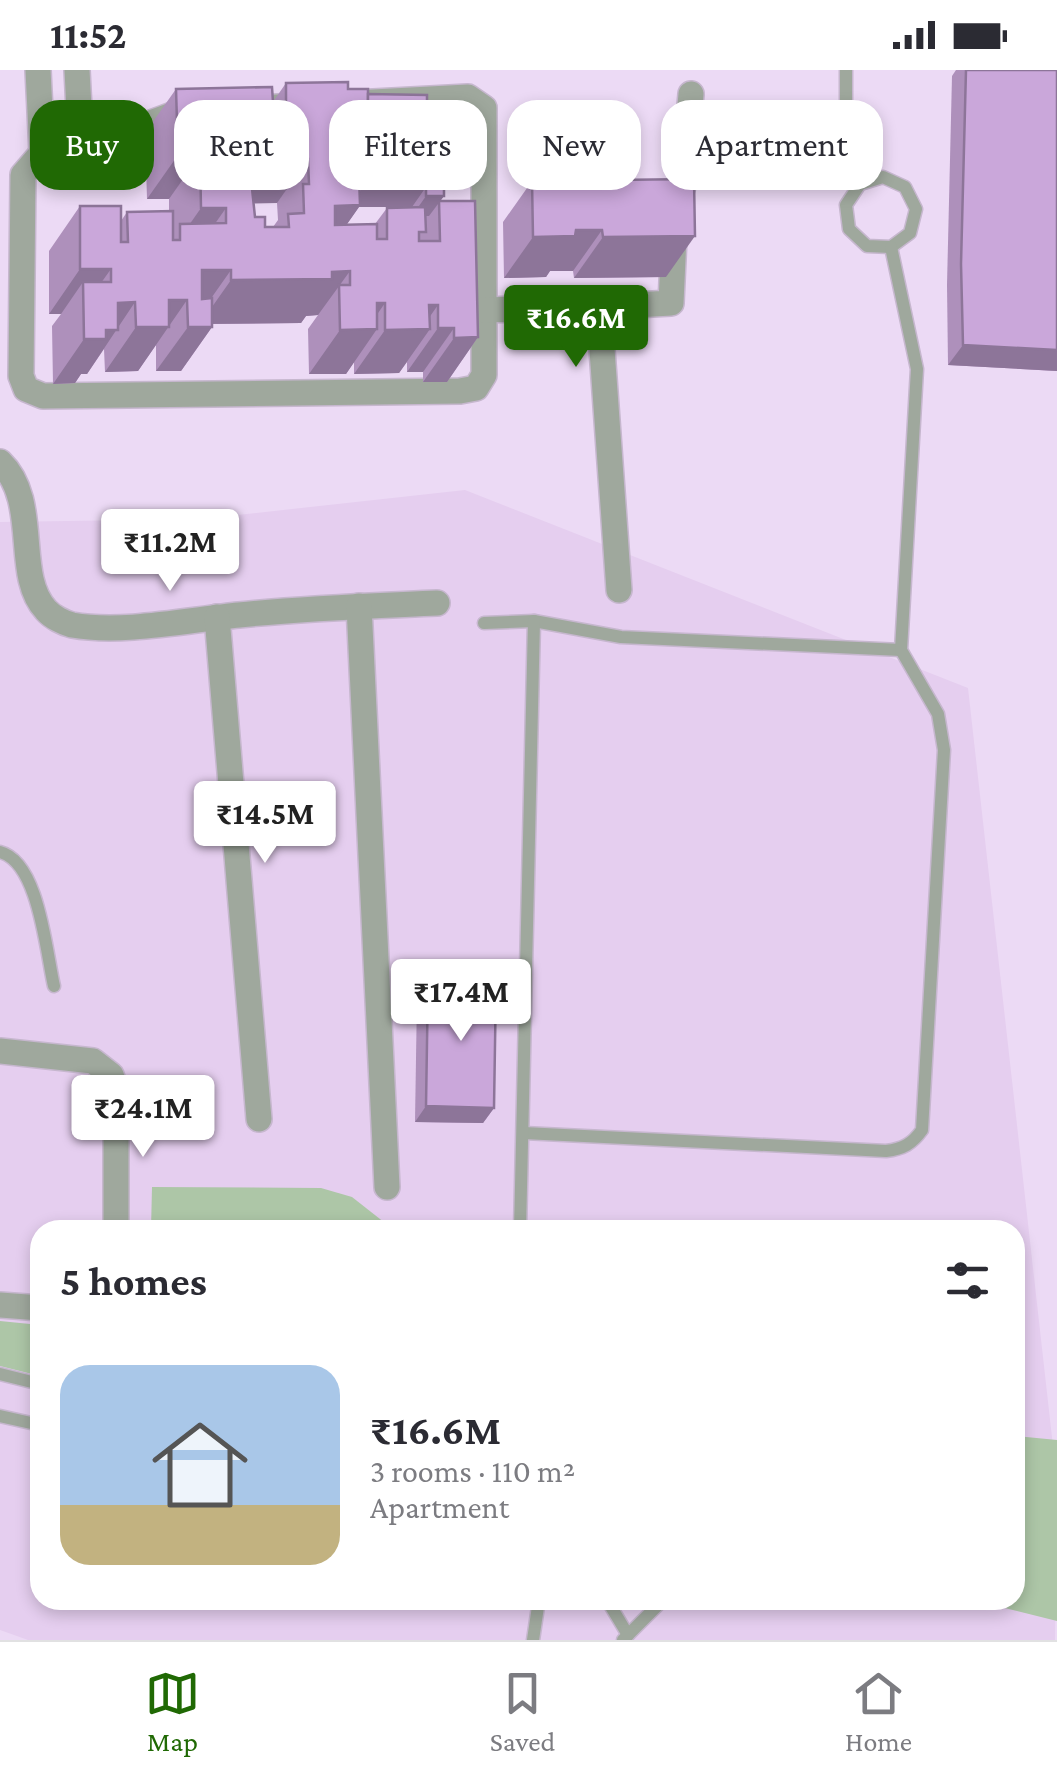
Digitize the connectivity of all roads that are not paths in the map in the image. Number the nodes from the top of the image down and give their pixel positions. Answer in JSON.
{"nodes":[{"id":1,"x":38,"y":70,"type":"edge"},
{"id":2,"x":77,"y":70,"type":"edge"},
{"id":3,"x":846,"y":70,"type":"edge"},
{"id":4,"x":691,"y":94,"type":"dead end"},
{"id":5,"x":39,"y":100,"type":"edge"},
{"id":6,"x":79,"y":100,"type":"edge"},
{"id":7,"x":846,"y":100,"type":"edge"},
{"id":8,"x":154,"y":122,"type":"edge"},
{"id":9,"x":30,"y":167,"type":"edge"},
{"id":10,"x":883,"y":177,"type":"edge"},
{"id":11,"x":856,"y":190,"type":"edge"},
{"id":12,"x":674,"y":207,"type":"junction"},
{"id":13,"x":642,"y":209,"type":"edge"},
{"id":14,"x":891,"y":247,"type":"junction"},
{"id":15,"x":599,"y":307,"type":"junction"},
{"id":16,"x":484,"y":310,"type":"junction"},
{"id":17,"x":0,"y":462,"type":"edge"},
{"id":18,"x":618,"y":590,"type":"dead end"},
{"id":19,"x":437,"y":603,"type":"dead end"},
{"id":20,"x":359,"y":606,"type":"junction"},
{"id":21,"x":216,"y":617,"type":"junction"},
{"id":22,"x":534,"y":621,"type":"junction"},
{"id":23,"x":484,"y":623,"type":"dead end"},
{"id":24,"x":901,"y":650,"type":"junction"},
{"id":25,"x":0,"y":852,"type":"edge"},
{"id":26,"x":54,"y":986,"type":"dead end"},
{"id":27,"x":0,"y":1051,"type":"edge"},
{"id":28,"x":259,"y":1119,"type":"dead end"},
{"id":29,"x":524,"y":1133,"type":"junction"},
{"id":30,"x":387,"y":1188,"type":"dead end"},
{"id":31,"x":116,"y":1220,"type":"edge"},
{"id":32,"x":520,"y":1220,"type":"edge"},
{"id":33,"x":0,"y":1305,"type":"edge"},
{"id":34,"x":30,"y":1307,"type":"edge"},
{"id":35,"x":0,"y":1374,"type":"edge"},
{"id":36,"x":30,"y":1382,"type":"edge"},
{"id":37,"x":0,"y":1416,"type":"edge"},
{"id":38,"x":30,"y":1424,"type":"edge"},
{"id":39,"x":538,"y":1610,"type":"edge"},
{"id":40,"x":612,"y":1610,"type":"edge"},
{"id":41,"x":653,"y":1610,"type":"edge"},
{"id":42,"x":625,"y":1638,"type":"edge"},
{"id":43,"x":533,"y":1640,"type":"edge"}],
"edges":[{"from":1,"to":5,"type":"street"},
{"from":2,"to":6,"type":"street"},
{"from":3,"to":7,"type":"lane"},
{"from":4,"to":12,"type":"street"},
{"from":8,"to":16,"type":"street"},
{"from":9,"to":16,"type":"street"},
{"from":10,"to":14,"type":"lane"},
{"from":11,"to":14,"type":"lane"},
{"from":12,"to":13,"type":"street"},
{"from":12,"to":15,"type":"street"},
{"from":14,"to":24,"type":"lane"},
{"from":15,"to":16,"type":"street"},
{"from":15,"to":18,"type":"street"},
{"from":17,"to":21,"type":"street"},
{"from":19,"to":20,"type":"street"},
{"from":20,"to":21,"type":"street"},
{"from":20,"to":30,"type":"street"},
{"from":21,"to":28,"type":"street"},
{"from":22,"to":23,"type":"lane"},
{"from":22,"to":24,"type":"lane"},
{"from":22,"to":29,"type":"lane"},
{"from":24,"to":29,"type":"lane"},
{"from":25,"to":26,"type":"lane"},
{"from":27,"to":31,"type":"street"},
{"from":29,"to":32,"type":"lane"},
{"from":33,"to":34,"type":"street"},
{"from":35,"to":36,"type":"lane"},
{"from":37,"to":38,"type":"lane"},
{"from":39,"to":43,"type":"lane"},
{"from":40,"to":42,"type":"lane"},
{"from":41,"to":42,"type":"lane"}]}
